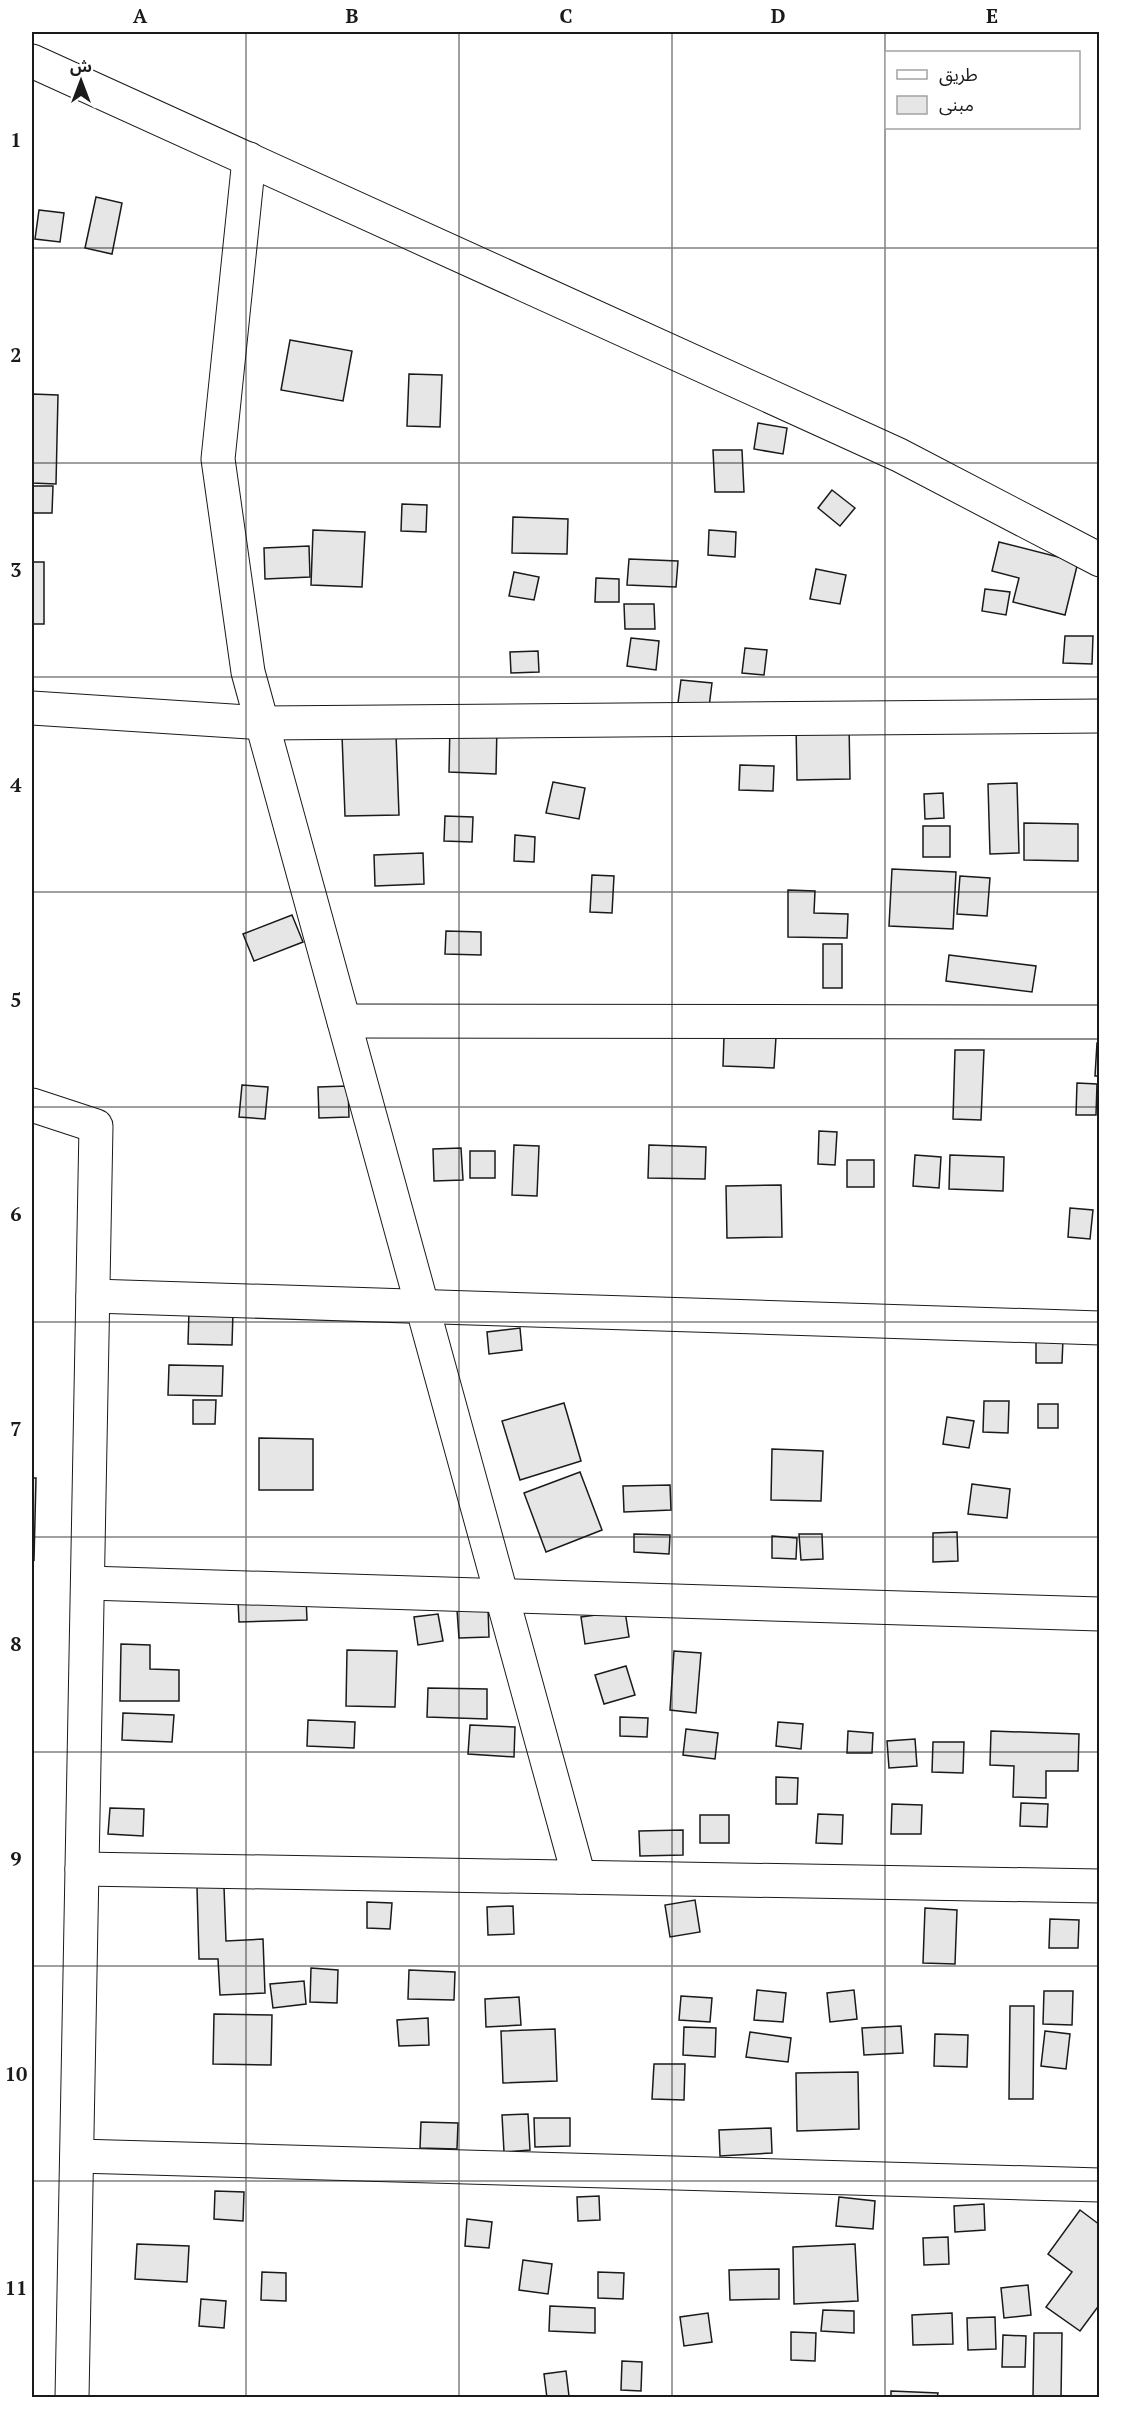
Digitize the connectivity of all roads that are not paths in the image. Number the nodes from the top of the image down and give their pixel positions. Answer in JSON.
{"nodes":[{"id":1,"x":32,"y":61,"type":"edge"},
{"id":2,"x":249,"y":159,"type":"junction"},
{"id":3,"x":1100,"y":560,"type":"edge"},
{"id":4,"x":32,"y":708,"type":"edge"},
{"id":5,"x":1100,"y":716,"type":"edge"},
{"id":6,"x":263,"y":723,"type":"junction"},
{"id":7,"x":344,"y":1021,"type":"junction"},
{"id":8,"x":1100,"y":1022,"type":"edge"},
{"id":9,"x":32,"y":1105,"type":"edge"},
{"id":10,"x":93,"y":1296,"type":"junction"},
{"id":11,"x":423,"y":1306,"type":"junction"},
{"id":12,"x":1100,"y":1328,"type":"edge"},
{"id":13,"x":88,"y":1583,"type":"junction"},
{"id":14,"x":502,"y":1596,"type":"junction"},
{"id":15,"x":1100,"y":1614,"type":"edge"},
{"id":16,"x":82,"y":1869,"type":"junction"},
{"id":17,"x":579,"y":1877,"type":"junction"},
{"id":18,"x":1100,"y":1886,"type":"edge"},
{"id":19,"x":77,"y":2156,"type":"junction"},
{"id":20,"x":1100,"y":2185,"type":"edge"},
{"id":21,"x":72,"y":2397,"type":"edge"}],
"edges":[{"from":1,"to":2,"type":"street"},
{"from":2,"to":3,"type":"street"},
{"from":2,"to":6,"type":"street"},
{"from":4,"to":6,"type":"street"},
{"from":5,"to":6,"type":"street"},
{"from":6,"to":7,"type":"street"},
{"from":7,"to":8,"type":"street"},
{"from":7,"to":11,"type":"street"},
{"from":9,"to":10,"type":"street"},
{"from":10,"to":11,"type":"street"},
{"from":10,"to":13,"type":"street"},
{"from":11,"to":12,"type":"street"},
{"from":11,"to":14,"type":"street"},
{"from":13,"to":14,"type":"street"},
{"from":13,"to":16,"type":"street"},
{"from":14,"to":15,"type":"street"},
{"from":14,"to":17,"type":"street"},
{"from":16,"to":17,"type":"street"},
{"from":16,"to":19,"type":"street"},
{"from":17,"to":18,"type":"street"},
{"from":19,"to":20,"type":"street"},
{"from":19,"to":21,"type":"street"}]}
